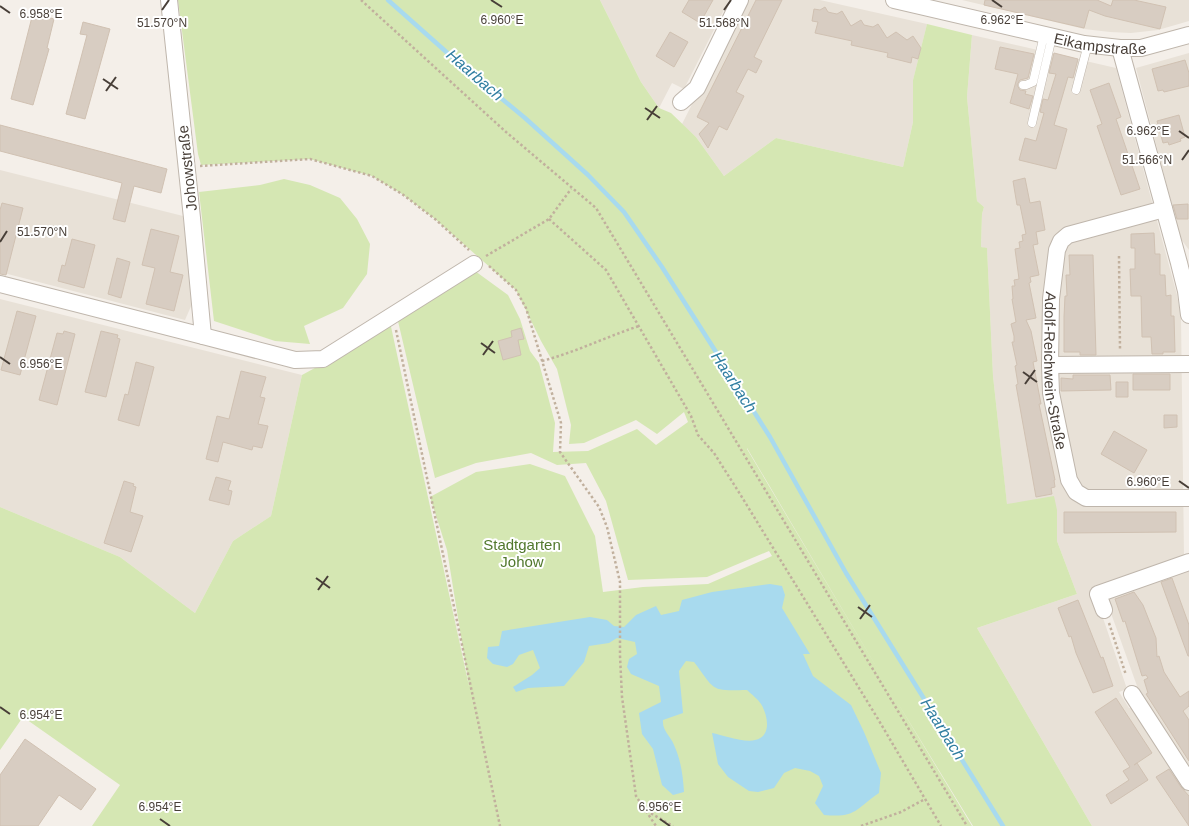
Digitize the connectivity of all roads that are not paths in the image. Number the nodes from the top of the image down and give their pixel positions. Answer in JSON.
{"nodes":[{"id":1,"x":169,"y":0,"type":"edge"},
{"id":2,"x":740,"y":0,"type":"edge"},
{"id":3,"x":894,"y":0,"type":"edge"},
{"id":4,"x":1189,"y":35,"type":"edge"},
{"id":5,"x":1048,"y":36,"type":"junction"},
{"id":6,"x":1088,"y":44,"type":"junction"},
{"id":7,"x":1120,"y":48,"type":"junction"},
{"id":8,"x":1022,"y":84,"type":"dead end"},
{"id":9,"x":1076,"y":90,"type":"dead end"},
{"id":10,"x":681,"y":102,"type":"dead end"},
{"id":11,"x":1032,"y":123,"type":"dead end"},
{"id":12,"x":1164,"y":208,"type":"junction"},
{"id":13,"x":477,"y":261,"type":"road end"},
{"id":14,"x":1184,"y":264,"type":"edge"},
{"id":15,"x":0,"y":284,"type":"edge"},
{"id":16,"x":1189,"y":315,"type":"edge"},
{"id":17,"x":202,"y":336,"type":"junction"},
{"id":18,"x":1189,"y":364,"type":"edge"},
{"id":19,"x":1050,"y":365,"type":"junction"},
{"id":20,"x":1189,"y":498,"type":"edge"},
{"id":21,"x":1189,"y":562,"type":"edge"},
{"id":22,"x":1104,"y":610,"type":"road end"},
{"id":23,"x":1132,"y":694,"type":"dead end"},
{"id":24,"x":1189,"y":782,"type":"edge"}],
"edges":[{"from":1,"to":17,"type":"street","name":"Johowstraße"},
{"from":2,"to":10,"type":"street"},
{"from":3,"to":5,"type":"street","name":"Eikampstraße"},
{"from":4,"to":7,"type":"street","name":"Eikampstraße"},
{"from":5,"to":6,"type":"street","name":"Eikampstraße"},
{"from":5,"to":8,"type":"lane"},
{"from":5,"to":11,"type":"lane"},
{"from":6,"to":7,"type":"street","name":"Eikampstraße"},
{"from":6,"to":9,"type":"lane"},
{"from":7,"to":12,"type":"street"},
{"from":12,"to":14,"type":"street"},
{"from":12,"to":19,"type":"street","name":"Adolf-Reichwein-Straße"},
{"from":13,"to":17,"type":"street"},
{"from":14,"to":16,"type":"street"},
{"from":15,"to":17,"type":"street"},
{"from":18,"to":19,"type":"street"},
{"from":19,"to":20,"type":"street","name":"Adolf-Reichwein-Straße"},
{"from":21,"to":22,"type":"street"},
{"from":23,"to":24,"type":"street"}]}
